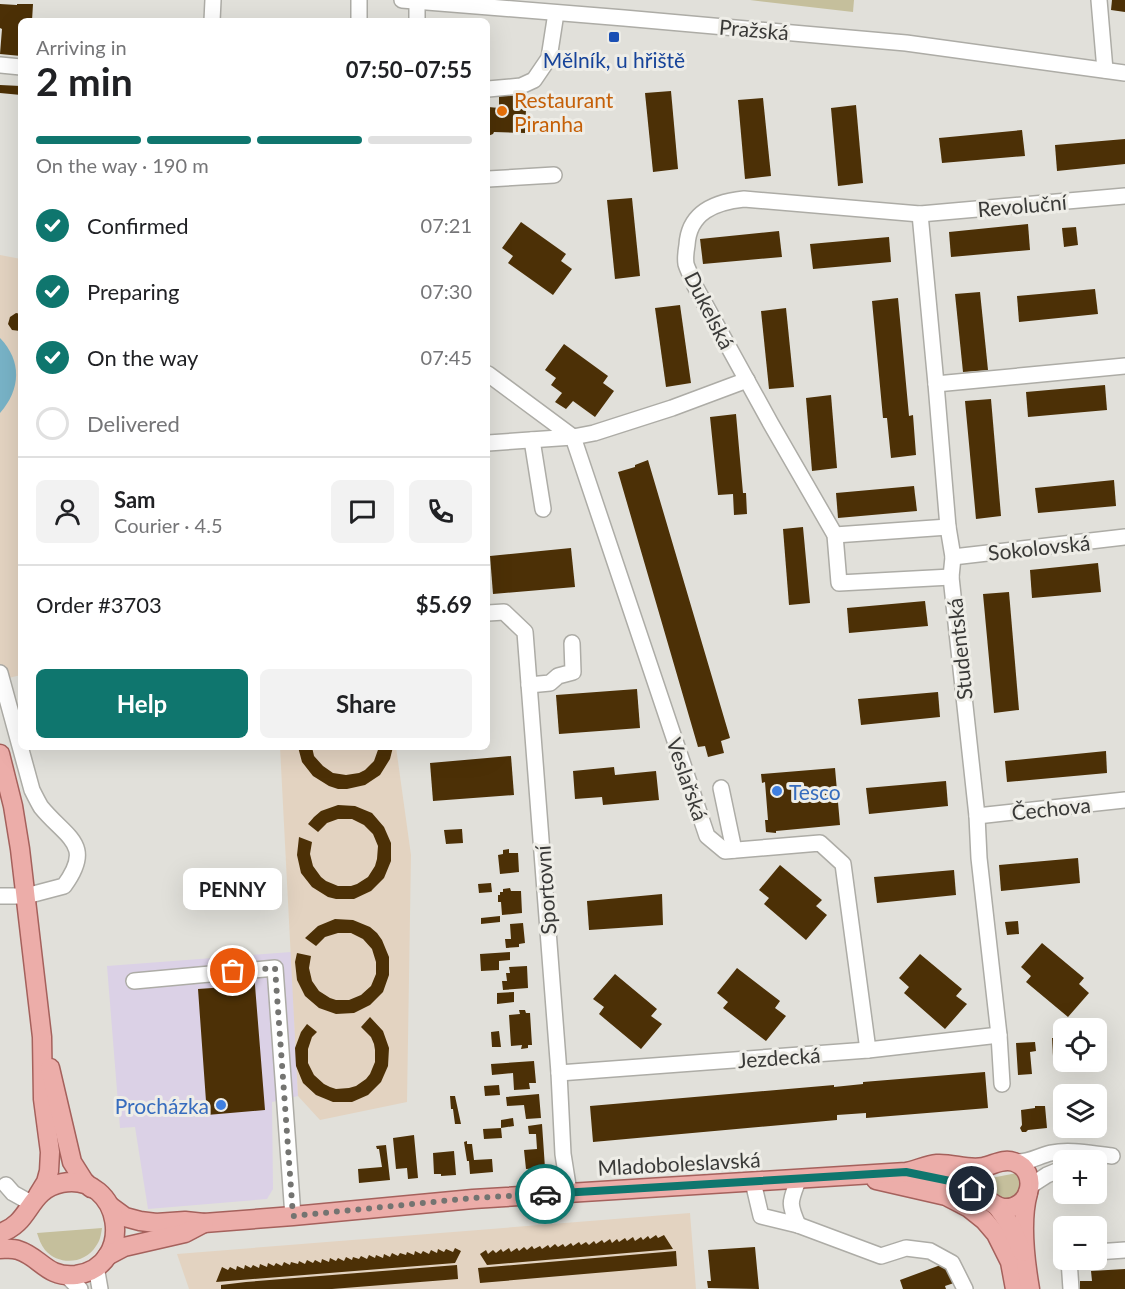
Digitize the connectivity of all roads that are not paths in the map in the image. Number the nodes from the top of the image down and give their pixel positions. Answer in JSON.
{"nodes":[{"id":1,"x":213,"y":0,"type":"edge"},
{"id":2,"x":360,"y":0,"type":"edge"},
{"id":3,"x":1099,"y":0,"type":"edge"},
{"id":4,"x":410,"y":1,"type":"edge"},
{"id":5,"x":556,"y":13,"type":"junction"},
{"id":6,"x":212,"y":18,"type":"edge"},
{"id":7,"x":359,"y":18,"type":"edge"},
{"id":8,"x":416,"y":18,"type":"edge"},
{"id":9,"x":0,"y":64,"type":"edge"},
{"id":10,"x":18,"y":67,"type":"edge"},
{"id":11,"x":1105,"y":70,"type":"junction"},
{"id":12,"x":1125,"y":73,"type":"edge"},
{"id":13,"x":490,"y":88,"type":"edge"},
{"id":14,"x":554,"y":175,"type":"dead end"},
{"id":15,"x":490,"y":179,"type":"edge"},
{"id":16,"x":1125,"y":196,"type":"edge"},
{"id":17,"x":920,"y":214,"type":"junction"},
{"id":18,"x":1125,"y":366,"type":"edge"},
{"id":19,"x":490,"y":375,"type":"edge"},
{"id":20,"x":747,"y":380,"type":"junction"},
{"id":21,"x":936,"y":384,"type":"junction"},
{"id":22,"x":573,"y":437,"type":"junction"},
{"id":23,"x":532,"y":440,"type":"junction"},
{"id":24,"x":490,"y":443,"type":"edge"},
{"id":25,"x":543,"y":509,"type":"dead end"},
{"id":26,"x":948,"y":527,"type":"junction"},
{"id":27,"x":835,"y":535,"type":"junction"},
{"id":28,"x":1125,"y":537,"type":"edge"},
{"id":29,"x":953,"y":557,"type":"junction"},
{"id":30,"x":951,"y":577,"type":"junction"},
{"id":31,"x":490,"y":614,"type":"edge"},
{"id":32,"x":572,"y":643,"type":"dead end"},
{"id":33,"x":0,"y":673,"type":"edge"},
{"id":34,"x":529,"y":685,"type":"junction"},
{"id":35,"x":18,"y":739,"type":"edge"},
{"id":36,"x":21,"y":750,"type":"edge"},
{"id":37,"x":0,"y":754,"type":"edge"},
{"id":38,"x":721,"y":788,"type":"dead end"},
{"id":39,"x":1125,"y":800,"type":"edge"},
{"id":40,"x":977,"y":816,"type":"junction"},
{"id":41,"x":734,"y":850,"type":"junction"},
{"id":42,"x":0,"y":896,"type":"edge"},
{"id":43,"x":26,"y":896,"type":"junction"},
{"id":44,"x":134,"y":981,"type":"dead end"},
{"id":45,"x":999,"y":1035,"type":"junction"},
{"id":46,"x":42,"y":1037,"type":"junction"},
{"id":47,"x":868,"y":1050,"type":"junction"},
{"id":48,"x":559,"y":1073,"type":"junction"},
{"id":49,"x":1002,"y":1084,"type":"dead end"},
{"id":50,"x":1119,"y":1155,"type":"edge"},
{"id":51,"x":1015,"y":1162,"type":"junction"},
{"id":52,"x":993,"y":1164,"type":"junction"},
{"id":53,"x":1053,"y":1171,"type":"edge"},
{"id":54,"x":906,"y":1172,"type":"junction"},
{"id":55,"x":857,"y":1175,"type":"junction"},
{"id":56,"x":799,"y":1178,"type":"junction"},
{"id":57,"x":753,"y":1182,"type":"junction"},
{"id":58,"x":6,"y":1185,"type":"dead end"},
{"id":59,"x":91,"y":1188,"type":"junction"},
{"id":60,"x":1029,"y":1190,"type":"junction"},
{"id":61,"x":569,"y":1192,"type":"junction"},
{"id":62,"x":991,"y":1202,"type":"junction"},
{"id":63,"x":33,"y":1203,"type":"junction"},
{"id":64,"x":110,"y":1206,"type":"junction"},
{"id":65,"x":293,"y":1216,"type":"junction"},
{"id":66,"x":204,"y":1223,"type":"junction"},
{"id":67,"x":798,"y":1225,"type":"junction"},
{"id":68,"x":0,"y":1233,"type":"edge"},
{"id":69,"x":0,"y":1249,"type":"edge"},
{"id":70,"x":1125,"y":1250,"type":"edge"},
{"id":71,"x":1107,"y":1251,"type":"edge"},
{"id":72,"x":35,"y":1260,"type":"junction"},
{"id":73,"x":103,"y":1261,"type":"junction"},
{"id":74,"x":1025,"y":1262,"type":"junction"},
{"id":75,"x":1070,"y":1270,"type":"edge"},
{"id":76,"x":66,"y":1275,"type":"junction"},
{"id":77,"x":80,"y":1289,"type":"edge"},
{"id":78,"x":100,"y":1289,"type":"edge"},
{"id":79,"x":965,"y":1289,"type":"edge"},
{"id":80,"x":1015,"y":1289,"type":"edge"},
{"id":81,"x":1030,"y":1289,"type":"edge"},
{"id":82,"x":1071,"y":1289,"type":"edge"}],
"edges":[{"from":1,"to":6,"type":"street"},
{"from":2,"to":7,"type":"street"},
{"from":3,"to":11,"type":"street"},
{"from":4,"to":5,"type":"street","name":"Pražská"},
{"from":4,"to":8,"type":"street"},
{"from":5,"to":11,"type":"street","name":"Pražská"},
{"from":5,"to":13,"type":"street"},
{"from":9,"to":10,"type":"street"},
{"from":11,"to":12,"type":"street","name":"Pražská"},
{"from":14,"to":15,"type":"street"},
{"from":16,"to":17,"type":"street","name":"Revoluční"},
{"from":17,"to":20,"type":"street","name":"Dukelská"},
{"from":17,"to":21,"type":"street","name":"Studentská"},
{"from":18,"to":21,"type":"street"},
{"from":19,"to":22,"type":"street"},
{"from":20,"to":22,"type":"street"},
{"from":20,"to":27,"type":"street","name":"Dukelská"},
{"from":21,"to":26,"type":"street","name":"Studentská"},
{"from":22,"to":23,"type":"street"},
{"from":22,"to":41,"type":"street","name":"Veslařská"},
{"from":23,"to":24,"type":"street"},
{"from":23,"to":25,"type":"street"},
{"from":26,"to":27,"type":"street"},
{"from":26,"to":29,"type":"street","name":"Studentská"},
{"from":27,"to":30,"type":"street"},
{"from":28,"to":29,"type":"street","name":"Sokolovská"},
{"from":29,"to":30,"type":"street","name":"Studentská"},
{"from":30,"to":40,"type":"street","name":"Studentská"},
{"from":31,"to":34,"type":"street","name":"Sportovní"},
{"from":32,"to":34,"type":"street"},
{"from":33,"to":35,"type":"street"},
{"from":34,"to":48,"type":"street","name":"Sportovní"},
{"from":36,"to":43,"type":"street"},
{"from":37,"to":43,"type":"main road"},
{"from":38,"to":41,"type":"street"},
{"from":39,"to":40,"type":"street","name":"Čechova"},
{"from":40,"to":45,"type":"street","name":"Studentská"},
{"from":41,"to":47,"type":"street"},
{"from":42,"to":43,"type":"street"},
{"from":43,"to":46,"type":"main road"},
{"from":44,"to":65,"type":"street"},
{"from":45,"to":47,"type":"street","name":"Jezdecká"},
{"from":45,"to":49,"type":"street","name":"Studentská"},
{"from":46,"to":59,"type":"main road","name":"Mladoboleslavská"},
{"from":46,"to":63,"type":"main road"},
{"from":47,"to":48,"type":"street","name":"Jezdecká"},
{"from":48,"to":61,"type":"street","name":"Sportovní"},
{"from":50,"to":51,"type":"street","name":"Mladoboleslavská"},
{"from":51,"to":52,"type":"main road","name":"Mladoboleslavská"},
{"from":51,"to":60,"type":"main road"},
{"from":52,"to":54,"type":"main road","name":"Mladoboleslavská"},
{"from":52,"to":62,"type":"main road"},
{"from":53,"to":60,"type":"street"},
{"from":54,"to":55,"type":"main road","name":"Mladoboleslavská"},
{"from":54,"to":62,"type":"main road","name":"Mladoboleslavská"},
{"from":55,"to":56,"type":"main road","name":"Mladoboleslavská"},
{"from":55,"to":80,"type":"main road"},
{"from":56,"to":57,"type":"main road","name":"Mladoboleslavská"},
{"from":56,"to":67,"type":"street"},
{"from":57,"to":61,"type":"main road","name":"Mladoboleslavská"},
{"from":57,"to":67,"type":"street"},
{"from":58,"to":63,"type":"street"},
{"from":59,"to":63,"type":"main road"},
{"from":59,"to":64,"type":"main road","name":"Mladoboleslavská"},
{"from":60,"to":62,"type":"main road"},
{"from":60,"to":74,"type":"main road"},
{"from":61,"to":65,"type":"main road","name":"Mladoboleslavská"},
{"from":62,"to":74,"type":"main road"},
{"from":63,"to":68,"type":"main road"},
{"from":63,"to":72,"type":"main road"},
{"from":64,"to":66,"type":"main road","name":"Mladoboleslavská"},
{"from":64,"to":73,"type":"main road"},
{"from":65,"to":66,"type":"main road","name":"Mladoboleslavská"},
{"from":66,"to":73,"type":"main road","name":"Mladoboleslavská"},
{"from":67,"to":79,"type":"street"},
{"from":69,"to":72,"type":"main road"},
{"from":70,"to":71,"type":"street"},
{"from":72,"to":76,"type":"main road"},
{"from":73,"to":76,"type":"main road","name":"Mladoboleslavská"},
{"from":73,"to":78,"type":"street"},
{"from":74,"to":81,"type":"main road"},
{"from":75,"to":82,"type":"street"},
{"from":76,"to":77,"type":"street"}]}
